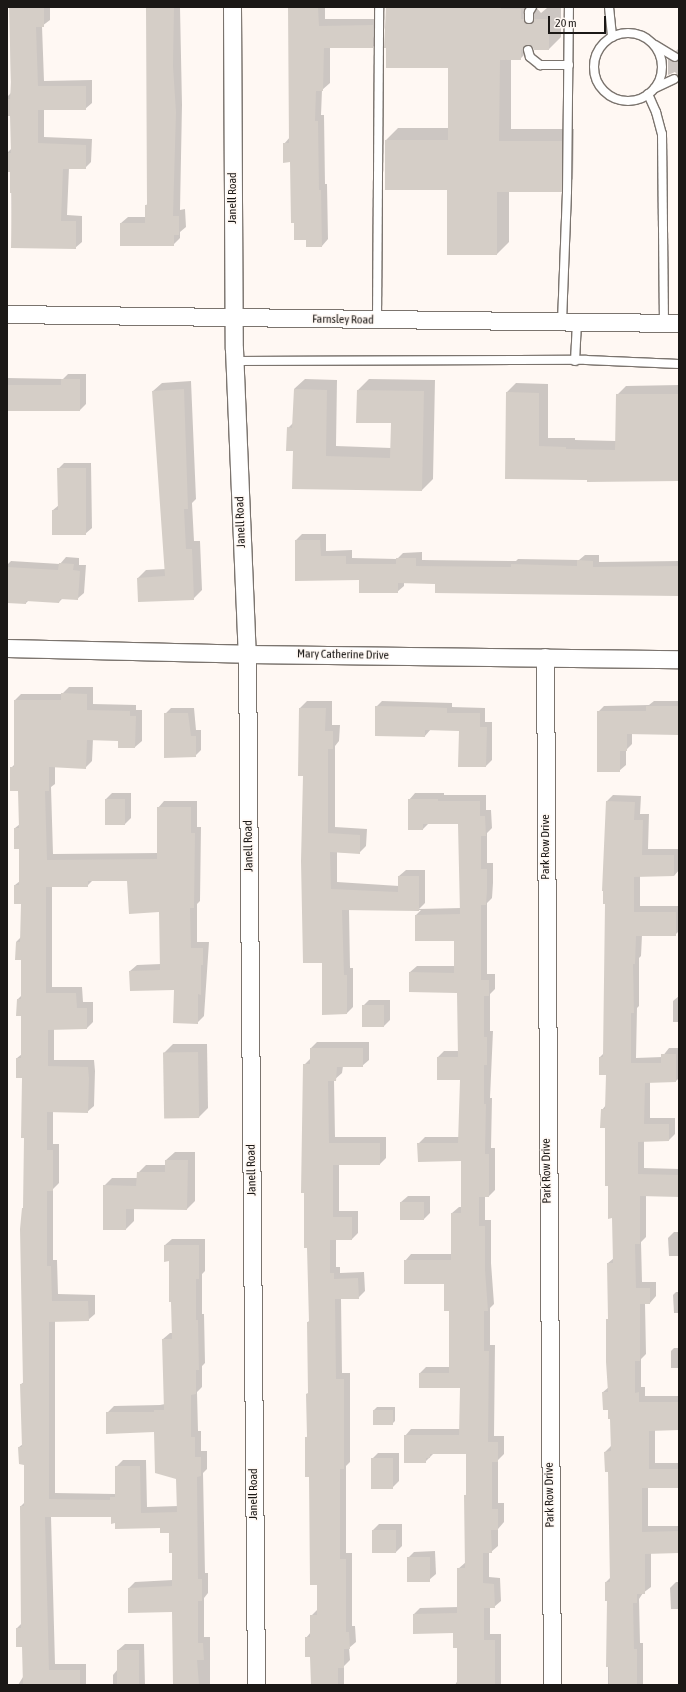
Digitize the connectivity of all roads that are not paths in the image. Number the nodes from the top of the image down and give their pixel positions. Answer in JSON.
{"nodes":[{"id":1,"x":232,"y":7,"type":"edge"},
{"id":2,"x":380,"y":7,"type":"edge"},
{"id":3,"x":532,"y":7,"type":"edge"},
{"id":4,"x":569,"y":7,"type":"edge"},
{"id":5,"x":609,"y":7,"type":"edge"},
{"id":6,"x":528,"y":19,"type":"dead end"},
{"id":7,"x":612,"y":37,"type":"junction"},
{"id":8,"x":654,"y":45,"type":"junction"},
{"id":9,"x":528,"y":50,"type":"dead end"},
{"id":10,"x":675,"y":57,"type":"dead end"},
{"id":11,"x":569,"y":65,"type":"junction"},
{"id":12,"x":674,"y":79,"type":"dead end"},
{"id":13,"x":655,"y":88,"type":"junction"},
{"id":14,"x":648,"y":94,"type":"junction"},
{"id":15,"x":7,"y":314,"type":"edge"},
{"id":16,"x":234,"y":318,"type":"junction"},
{"id":17,"x":378,"y":320,"type":"junction"},
{"id":18,"x":570,"y":322,"type":"junction"},
{"id":19,"x":671,"y":323,"type":"edge"},
{"id":20,"x":234,"y":361,"type":"junction"},
{"id":21,"x":575,"y":361,"type":"junction"},
{"id":22,"x":679,"y":364,"type":"edge"},
{"id":23,"x":7,"y":648,"type":"edge"},
{"id":24,"x":247,"y":654,"type":"junction"},
{"id":25,"x":545,"y":657,"type":"junction"},
{"id":26,"x":679,"y":659,"type":"edge"},
{"id":27,"x":256,"y":1685,"type":"edge"},
{"id":28,"x":552,"y":1685,"type":"edge"}],
"edges":[{"from":1,"to":16,"type":"street","name":"Janell Road"},
{"from":2,"to":17,"type":"lane"},
{"from":3,"to":6,"type":"lane"},
{"from":4,"to":11,"type":"lane"},
{"from":5,"to":7,"type":"lane"},
{"from":7,"to":8,"type":"lane"},
{"from":7,"to":14,"type":"lane"},
{"from":8,"to":10,"type":"lane"},
{"from":8,"to":13,"type":"lane"},
{"from":9,"to":11,"type":"lane"},
{"from":11,"to":18,"type":"lane"},
{"from":12,"to":13,"type":"lane"},
{"from":13,"to":14,"type":"lane"},
{"from":14,"to":19,"type":"lane"},
{"from":15,"to":16,"type":"street","name":"Farnsley Road"},
{"from":16,"to":17,"type":"street","name":"Farnsley Road"},
{"from":16,"to":20,"type":"street","name":"Janell Road"},
{"from":17,"to":18,"type":"street","name":"Farnsley Road"},
{"from":18,"to":19,"type":"street","name":"Farnsley Road"},
{"from":18,"to":21,"type":"lane"},
{"from":20,"to":21,"type":"lane"},
{"from":20,"to":24,"type":"street","name":"Janell Road"},
{"from":21,"to":22,"type":"lane"},
{"from":23,"to":24,"type":"street","name":"Mary Catherine Drive"},
{"from":24,"to":25,"type":"street","name":"Mary Catherine Drive"},
{"from":24,"to":27,"type":"street","name":"Janell Road"},
{"from":25,"to":26,"type":"street","name":"Mary Catherine Drive"},
{"from":25,"to":28,"type":"street","name":"Park Row Drive"}]}
